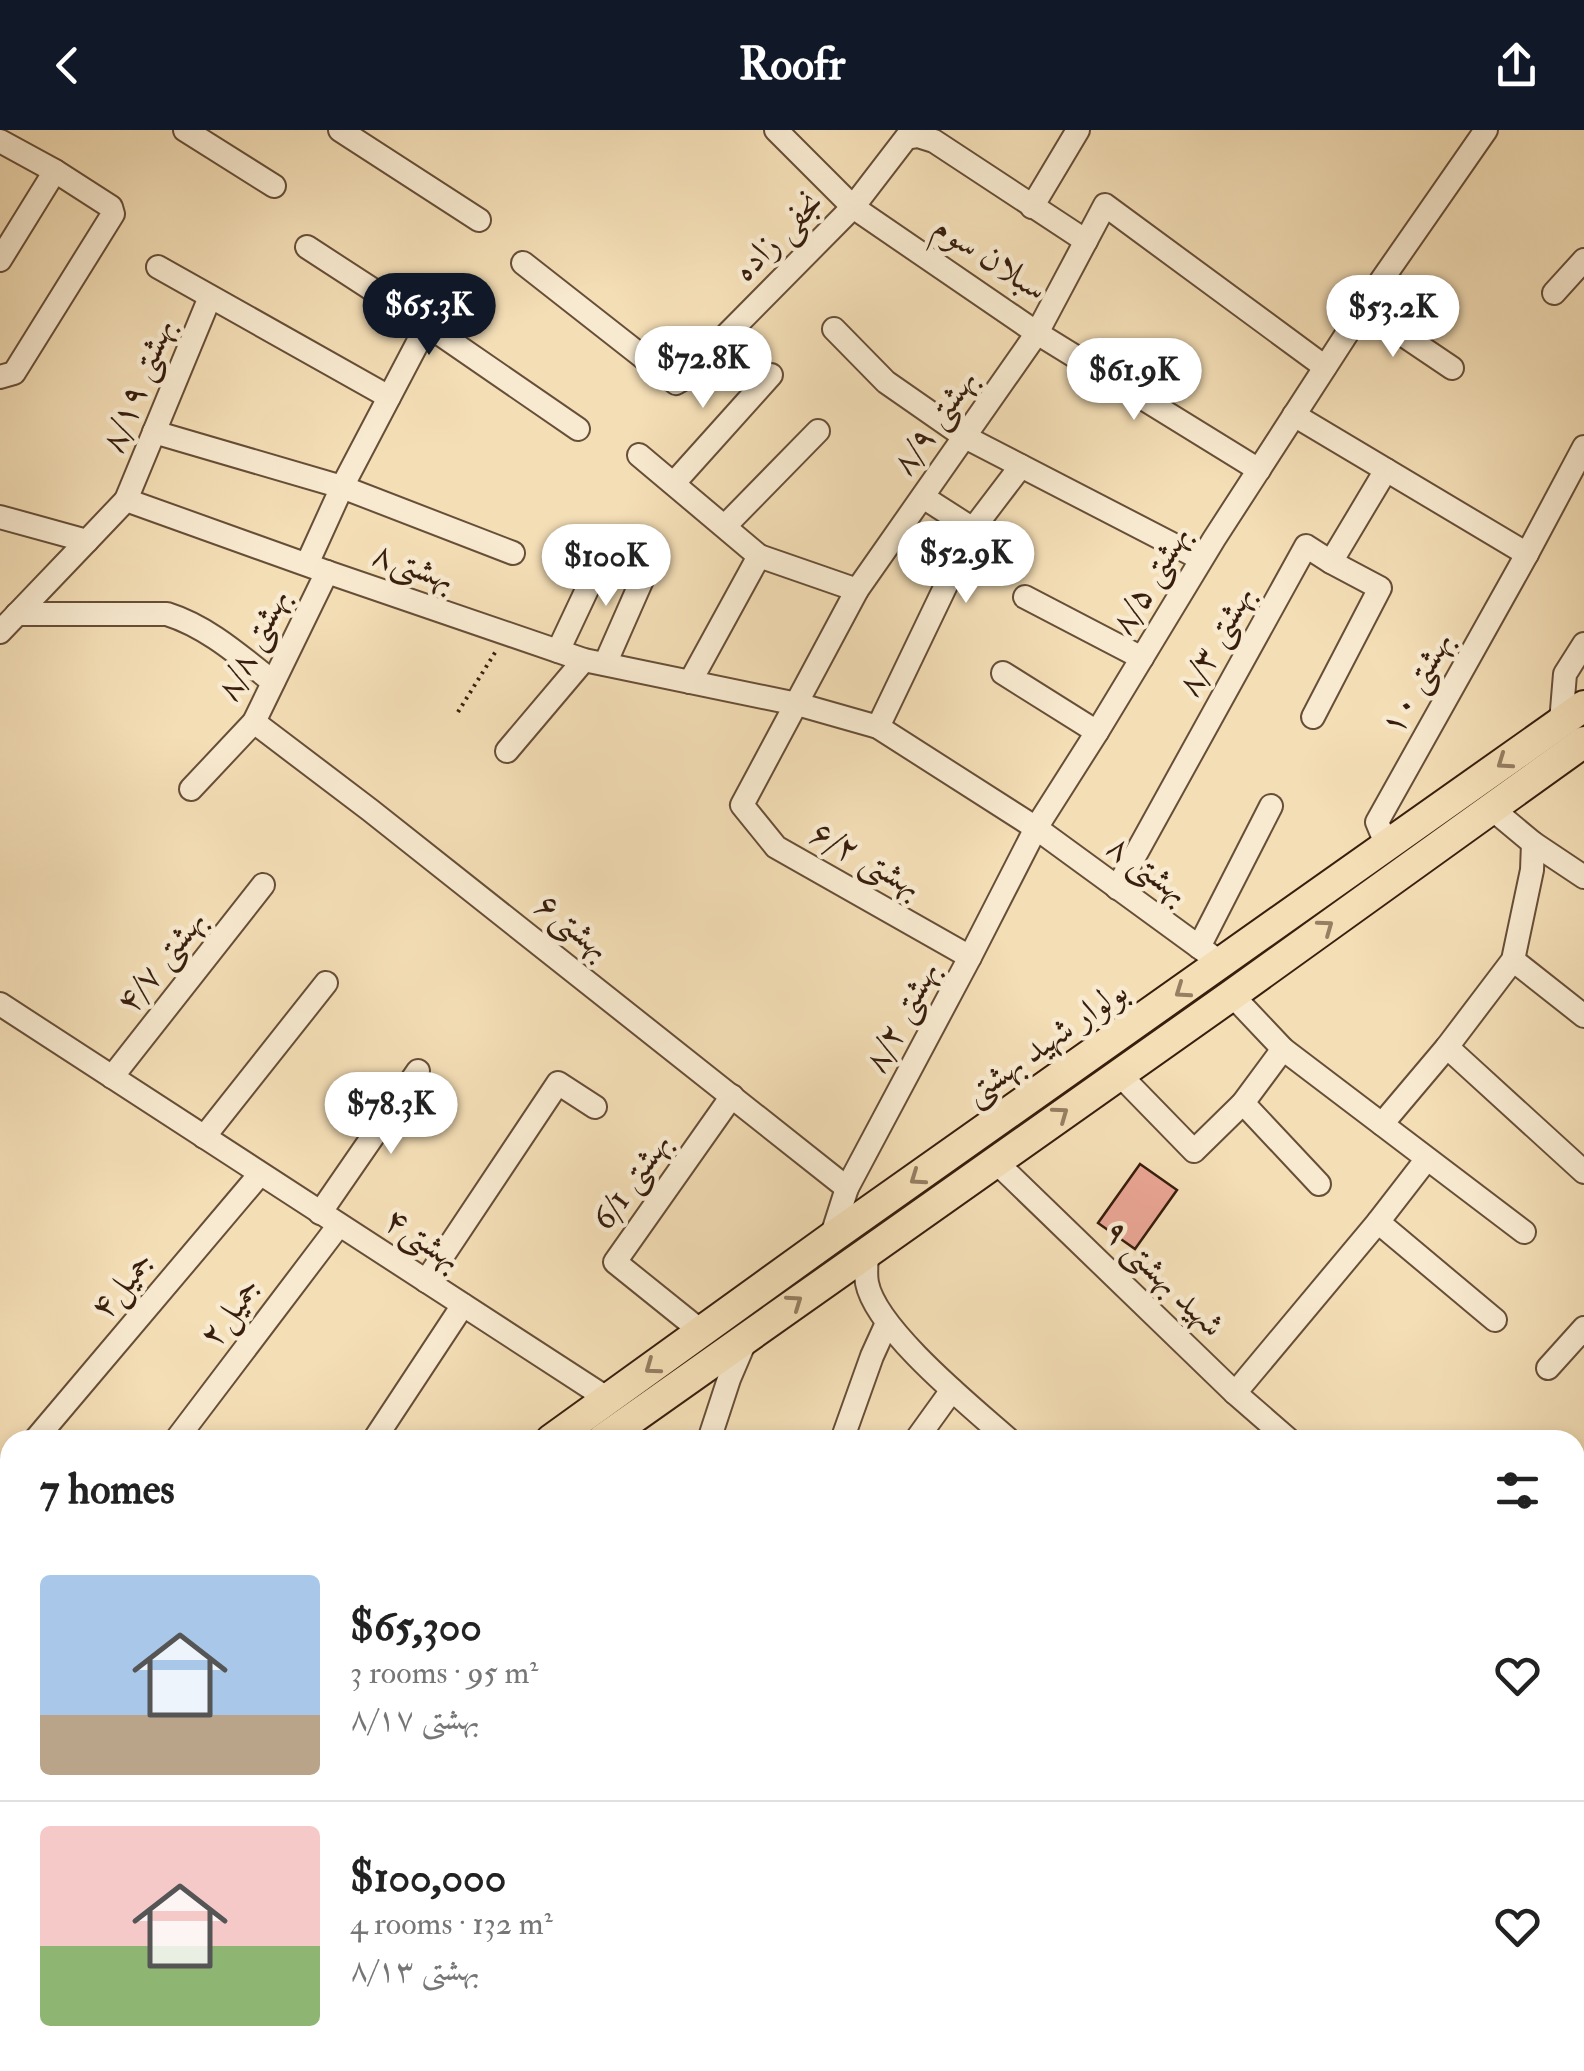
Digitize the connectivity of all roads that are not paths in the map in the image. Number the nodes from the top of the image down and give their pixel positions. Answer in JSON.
{"nodes":[{"id":1,"x":185,"y":130,"type":"edge"},
{"id":2,"x":340,"y":130,"type":"edge"},
{"id":3,"x":776,"y":130,"type":"edge"},
{"id":4,"x":1078,"y":130,"type":"edge"},
{"id":5,"x":1486,"y":130,"type":"edge"},
{"id":6,"x":902,"y":134,"type":"edge"},
{"id":7,"x":0,"y":141,"type":"edge"},
{"id":8,"x":55,"y":171,"type":"junction"},
{"id":9,"x":274,"y":186,"type":"dead end"},
{"id":10,"x":853,"y":207,"type":"junction"},
{"id":11,"x":1032,"y":207,"type":"junction"},
{"id":12,"x":479,"y":220,"type":"dead end"},
{"id":13,"x":1086,"y":242,"type":"junction"},
{"id":14,"x":307,"y":247,"type":"dead end"},
{"id":15,"x":0,"y":260,"type":"edge"},
{"id":16,"x":1584,"y":260,"type":"edge"},
{"id":17,"x":523,"y":263,"type":"dead end"},
{"id":18,"x":158,"y":268,"type":"dead end"},
{"id":19,"x":1554,"y":293,"type":"dead end"},
{"id":20,"x":210,"y":297,"type":"junction"},
{"id":21,"x":1363,"y":308,"type":"junction"},
{"id":22,"x":427,"y":324,"type":"junction"},
{"id":23,"x":834,"y":329,"type":"dead end"},
{"id":24,"x":1036,"y":332,"type":"junction"},
{"id":25,"x":1324,"y":367,"type":"junction"},
{"id":26,"x":1452,"y":368,"type":"dead end"},
{"id":27,"x":772,"y":375,"type":"dead end"},
{"id":28,"x":0,"y":377,"type":"edge"},
{"id":29,"x":389,"y":397,"type":"junction"},
{"id":30,"x":1294,"y":416,"type":"junction"},
{"id":31,"x":578,"y":429,"type":"dead end"},
{"id":32,"x":818,"y":430,"type":"dead end"},
{"id":33,"x":154,"y":432,"type":"junction"},
{"id":34,"x":966,"y":438,"type":"junction"},
{"id":35,"x":1584,"y":447,"type":"edge"},
{"id":36,"x":639,"y":455,"type":"dead end"},
{"id":37,"x":1021,"y":466,"type":"junction"},
{"id":38,"x":1258,"y":470,"type":"junction"},
{"id":39,"x":1386,"y":470,"type":"junction"},
{"id":40,"x":674,"y":483,"type":"junction"},
{"id":41,"x":342,"y":487,"type":"junction"},
{"id":42,"x":923,"y":497,"type":"junction"},
{"id":43,"x":126,"y":500,"type":"junction"},
{"id":44,"x":0,"y":517,"type":"edge"},
{"id":45,"x":725,"y":526,"type":"junction"},
{"id":46,"x":974,"y":529,"type":"junction"},
{"id":47,"x":87,"y":541,"type":"junction"},
{"id":48,"x":608,"y":545,"type":"dead end"},
{"id":49,"x":513,"y":553,"type":"dead end"},
{"id":50,"x":1528,"y":554,"type":"junction"},
{"id":51,"x":652,"y":555,"type":"dead end"},
{"id":52,"x":759,"y":556,"type":"junction"},
{"id":53,"x":1202,"y":559,"type":"junction"},
{"id":54,"x":1332,"y":562,"type":"junction"},
{"id":55,"x":317,"y":568,"type":"junction"},
{"id":56,"x":857,"y":590,"type":"junction"},
{"id":57,"x":1025,"y":597,"type":"dead end"},
{"id":58,"x":18,"y":614,"type":"junction"},
{"id":59,"x":0,"y":632,"type":"edge"},
{"id":60,"x":1584,"y":644,"type":"edge"},
{"id":61,"x":558,"y":651,"type":"junction"},
{"id":62,"x":1142,"y":658,"type":"junction"},
{"id":63,"x":595,"y":662,"type":"junction"},
{"id":64,"x":1004,"y":674,"type":"dead end"},
{"id":65,"x":273,"y":682,"type":"junction"},
{"id":66,"x":690,"y":682,"type":"junction"},
{"id":67,"x":796,"y":704,"type":"junction"},
{"id":68,"x":1573,"y":714,"type":"edge"},
{"id":69,"x":1313,"y":717,"type":"dead end"},
{"id":70,"x":254,"y":722,"type":"junction"},
{"id":71,"x":878,"y":726,"type":"junction"},
{"id":72,"x":1098,"y":732,"type":"junction"},
{"id":73,"x":1584,"y":742,"type":"edge"},
{"id":74,"x":507,"y":751,"type":"dead end"},
{"id":75,"x":191,"y":788,"type":"dead end"},
{"id":76,"x":742,"y":805,"type":"joint"},
{"id":77,"x":1270,"y":806,"type":"dead end"},
{"id":78,"x":1491,"y":808,"type":"junction"},
{"id":79,"x":1036,"y":828,"type":"junction"},
{"id":80,"x":1533,"y":844,"type":"junction"},
{"id":81,"x":1387,"y":846,"type":"junction"},
{"id":82,"x":1584,"y":877,"type":"edge"},
{"id":83,"x":264,"y":885,"type":"dead end"},
{"id":84,"x":1117,"y":888,"type":"junction"},
{"id":85,"x":1210,"y":955,"type":"junction"},
{"id":86,"x":970,"y":957,"type":"junction"},
{"id":87,"x":1513,"y":960,"type":"junction"},
{"id":88,"x":326,"y":983,"type":"dead end"},
{"id":89,"x":1232,"y":995,"type":"junction"},
{"id":90,"x":0,"y":1004,"type":"edge"},
{"id":91,"x":1584,"y":1016,"type":"edge"},
{"id":92,"x":1447,"y":1047,"type":"junction"},
{"id":93,"x":1284,"y":1049,"type":"junction"},
{"id":94,"x":418,"y":1072,"type":"dead end"},
{"id":95,"x":1118,"y":1073,"type":"junction"},
{"id":96,"x":112,"y":1077,"type":"junction"},
{"id":97,"x":732,"y":1096,"type":"junction"},
{"id":98,"x":1243,"y":1103,"type":"junction"},
{"id":99,"x":595,"y":1107,"type":"dead end"},
{"id":100,"x":1382,"y":1124,"type":"junction"},
{"id":101,"x":204,"y":1138,"type":"junction"},
{"id":102,"x":1426,"y":1160,"type":"junction"},
{"id":103,"x":994,"y":1161,"type":"junction"},
{"id":104,"x":1584,"y":1172,"type":"edge"},
{"id":105,"x":260,"y":1174,"type":"junction"},
{"id":106,"x":1319,"y":1184,"type":"dead end"},
{"id":107,"x":847,"y":1188,"type":"junction"},
{"id":108,"x":330,"y":1219,"type":"junction"},
{"id":109,"x":1378,"y":1222,"type":"junction"},
{"id":110,"x":1524,"y":1232,"type":"dead end"},
{"id":111,"x":831,"y":1238,"type":"junction"},
{"id":112,"x":868,"y":1251,"type":"junction"},
{"id":113,"x":426,"y":1281,"type":"junction"},
{"id":114,"x":463,"y":1305,"type":"junction"},
{"id":115,"x":1495,"y":1320,"type":"dead end"},
{"id":116,"x":887,"y":1323,"type":"junction"},
{"id":117,"x":1584,"y":1328,"type":"edge"},
{"id":118,"x":702,"y":1332,"type":"junction"},
{"id":119,"x":746,"y":1337,"type":"junction"},
{"id":120,"x":1548,"y":1368,"type":"dead end"},
{"id":121,"x":952,"y":1390,"type":"junction"},
{"id":122,"x":1235,"y":1393,"type":"junction"},
{"id":123,"x":608,"y":1399,"type":"junction"},
{"id":124,"x":43,"y":1430,"type":"edge"},
{"id":125,"x":183,"y":1430,"type":"edge"},
{"id":126,"x":381,"y":1430,"type":"edge"},
{"id":127,"x":565,"y":1430,"type":"edge"},
{"id":128,"x":616,"y":1430,"type":"edge"},
{"id":129,"x":712,"y":1430,"type":"edge"},
{"id":130,"x":846,"y":1430,"type":"edge"},
{"id":131,"x":923,"y":1430,"type":"edge"},
{"id":132,"x":998,"y":1430,"type":"edge"},
{"id":133,"x":1277,"y":1430,"type":"edge"}],
"edges":[{"from":1,"to":9,"type":"street"},
{"from":2,"to":12,"type":"street"},
{"from":3,"to":10,"type":"street","name":"سبلان سوم"},
{"from":4,"to":11,"type":"street"},
{"from":5,"to":21,"type":"street","name":"بهشتی ۸/۵"},
{"from":6,"to":10,"type":"street","name":"نجفی زاده"},
{"from":6,"to":11,"type":"street","name":"نجفی زاده"},
{"from":7,"to":8,"type":"street"},
{"from":8,"to":15,"type":"street"},
{"from":8,"to":28,"type":"street"},
{"from":10,"to":17,"type":"street","name":"نجفی زاده"},
{"from":10,"to":24,"type":"street","name":"سبلان سوم"},
{"from":11,"to":13,"type":"street","name":"نجفی زاده"},
{"from":13,"to":24,"type":"street","name":"سبلان سوم"},
{"from":13,"to":25,"type":"street","name":"سبلان سوم"},
{"from":14,"to":22,"type":"street"},
{"from":16,"to":19,"type":"street"},
{"from":18,"to":20,"type":"street"},
{"from":20,"to":29,"type":"street"},
{"from":20,"to":33,"type":"street","name":"بهشتی ۸/۱۹"},
{"from":21,"to":25,"type":"street","name":"بهشتی ۸/۵"},
{"from":21,"to":26,"type":"street"},
{"from":22,"to":29,"type":"street","name":"بهشتی ۸/۸"},
{"from":22,"to":31,"type":"street"},
{"from":23,"to":34,"type":"street"},
{"from":24,"to":34,"type":"street","name":"بهشتی ۸/۹"},
{"from":24,"to":38,"type":"street"},
{"from":25,"to":30,"type":"street","name":"بهشتی ۸/۵"},
{"from":27,"to":40,"type":"street"},
{"from":29,"to":41,"type":"street","name":"بهشتی ۸/۸"},
{"from":30,"to":38,"type":"street","name":"بهشتی ۸/۵"},
{"from":30,"to":39,"type":"street"},
{"from":32,"to":45,"type":"street"},
{"from":33,"to":41,"type":"street"},
{"from":33,"to":43,"type":"street","name":"بهشتی ۸/۱۹"},
{"from":34,"to":37,"type":"street"},
{"from":34,"to":42,"type":"street","name":"بهشتی ۸/۹"},
{"from":35,"to":50,"type":"street"},
{"from":36,"to":40,"type":"street"},
{"from":37,"to":46,"type":"street"},
{"from":37,"to":53,"type":"street"},
{"from":38,"to":53,"type":"street","name":"بهشتی ۸/۵"},
{"from":39,"to":50,"type":"street"},
{"from":39,"to":54,"type":"street"},
{"from":40,"to":45,"type":"street"},
{"from":41,"to":49,"type":"street"},
{"from":41,"to":55,"type":"street","name":"بهشتی ۸/۸"},
{"from":42,"to":46,"type":"street"},
{"from":42,"to":56,"type":"street","name":"بهشتی ۸/۹"},
{"from":43,"to":47,"type":"street"},
{"from":43,"to":55,"type":"street","name":"بهشتی۸"},
{"from":44,"to":47,"type":"street"},
{"from":45,"to":52,"type":"street"},
{"from":46,"to":71,"type":"street"},
{"from":47,"to":58,"type":"street"},
{"from":48,"to":61,"type":"street"},
{"from":50,"to":81,"type":"street","name":"بهشتی ۱۰"},
{"from":51,"to":63,"type":"street"},
{"from":52,"to":56,"type":"street"},
{"from":52,"to":66,"type":"street"},
{"from":53,"to":62,"type":"street","name":"بهشتی ۸/۵"},
{"from":54,"to":69,"type":"street"},
{"from":54,"to":84,"type":"street","name":"بهشتی ۸/۳"},
{"from":55,"to":61,"type":"street","name":"بهشتی۸"},
{"from":55,"to":65,"type":"street","name":"بهشتی ۸/۸"},
{"from":56,"to":67,"type":"street","name":"بهشتی ۸/۹"},
{"from":57,"to":62,"type":"street"},
{"from":58,"to":59,"type":"street"},
{"from":58,"to":65,"type":"street"},
{"from":60,"to":68,"type":"street"},
{"from":61,"to":63,"type":"street","name":"بهشتی۸"},
{"from":62,"to":72,"type":"street","name":"بهشتی ۸/۵"},
{"from":63,"to":66,"type":"street","name":"بهشتی۸"},
{"from":63,"to":74,"type":"street"},
{"from":64,"to":72,"type":"street"},
{"from":65,"to":70,"type":"street","name":"بهشتی ۸/۸"},
{"from":66,"to":67,"type":"street","name":"بهشتی۸"},
{"from":67,"to":71,"type":"street","name":"بهشتی۸"},
{"from":67,"to":76,"type":"street","name":"بهشتی ۸/۹"},
{"from":68,"to":81,"type":"main road","name":"بولوار شهید بهشتی","one_way":true},
{"from":70,"to":75,"type":"street","name":"بهشتی ۸/۸"},
{"from":70,"to":97,"type":"street","name":"بهشتی۶"},
{"from":71,"to":79,"type":"street","name":"بهشتی۸"},
{"from":72,"to":79,"type":"street","name":"بهشتی ۸/۵"},
{"from":73,"to":78,"type":"main road","name":"بولوار شهید بهشتی"},
{"from":76,"to":86,"type":"street","name":"بهشتی ۶/۲"},
{"from":77,"to":85,"type":"street"},
{"from":78,"to":80,"type":"street"},
{"from":89,"to":78,"type":"main road","name":"بولوار شهید بهشتی","one_way":true},
{"from":79,"to":84,"type":"street","name":"۸ بهشتی"},
{"from":79,"to":86,"type":"street","name":"بهشتی ۸/۲"},
{"from":80,"to":82,"type":"street"},
{"from":80,"to":87,"type":"street"},
{"from":81,"to":85,"type":"main road","name":"بولوار شهید بهشتی"},
{"from":83,"to":96,"type":"street","name":"بهشتی ۴/۷"},
{"from":84,"to":85,"type":"street","name":"۸ بهشتی"},
{"from":85,"to":111,"type":"main road","name":"بولوار شهید بهشتی","one_way":true},
{"from":86,"to":107,"type":"street","name":"بهشتی ۸/۲"},
{"from":87,"to":91,"type":"street"},
{"from":87,"to":92,"type":"street"},
{"from":88,"to":101,"type":"street"},
{"from":89,"to":93,"type":"street"},
{"from":89,"to":95,"type":"main road","name":"بولوار شهید بهشتی"},
{"from":90,"to":96,"type":"street","name":"بهشتی۴"},
{"from":92,"to":100,"type":"street"},
{"from":92,"to":104,"type":"street"},
{"from":93,"to":98,"type":"street"},
{"from":93,"to":100,"type":"street"},
{"from":94,"to":108,"type":"street","name":"جمیل۲"},
{"from":95,"to":98,"type":"street"},
{"from":103,"to":95,"type":"main road","name":"بولوار شهید بهشتی","one_way":true},
{"from":96,"to":101,"type":"street","name":"بهشتی۴"},
{"from":97,"to":107,"type":"street","name":"بهشتی۶"},
{"from":97,"to":118,"type":"street","name":"بهشتی 6/1"},
{"from":98,"to":106,"type":"street"},
{"from":99,"to":113,"type":"street"},
{"from":100,"to":102,"type":"street"},
{"from":101,"to":105,"type":"street","name":"بهشتی۴"},
{"from":102,"to":109,"type":"street"},
{"from":102,"to":110,"type":"street"},
{"from":103,"to":112,"type":"main road","name":"بولوار شهید بهشتی"},
{"from":103,"to":122,"type":"street","name":"شهید بهشتی ۹"},
{"from":105,"to":108,"type":"street","name":"بهشتی۴"},
{"from":105,"to":124,"type":"street","name":"جمیل۴"},
{"from":107,"to":111,"type":"street","name":"بهشتی ۸/۲"},
{"from":108,"to":113,"type":"street","name":"بهشتی۴"},
{"from":108,"to":125,"type":"street","name":"جمیل۲"},
{"from":109,"to":115,"type":"street"},
{"from":109,"to":122,"type":"street"},
{"from":111,"to":118,"type":"main road","name":"بولوار شهید بهشتی"},
{"from":112,"to":116,"type":"street"},
{"from":119,"to":112,"type":"main road","name":"بولوار شهید بهشتی","one_way":true},
{"from":113,"to":114,"type":"street","name":"بهشتی۴"},
{"from":114,"to":123,"type":"street","name":"بهشتی۴"},
{"from":114,"to":126,"type":"street"},
{"from":116,"to":121,"type":"street"},
{"from":116,"to":130,"type":"street"},
{"from":117,"to":120,"type":"street"},
{"from":118,"to":123,"type":"main road","name":"بولوار شهید بهشتی","one_way":true},
{"from":119,"to":128,"type":"main road","name":"بولوار شهید بهشتی"},
{"from":119,"to":129,"type":"street"},
{"from":121,"to":131,"type":"street"},
{"from":121,"to":132,"type":"street"},
{"from":122,"to":133,"type":"street","name":"شهید بهشتی ۹"},
{"from":123,"to":127,"type":"main road","name":"بولوار شهید بهشتی"}]}
